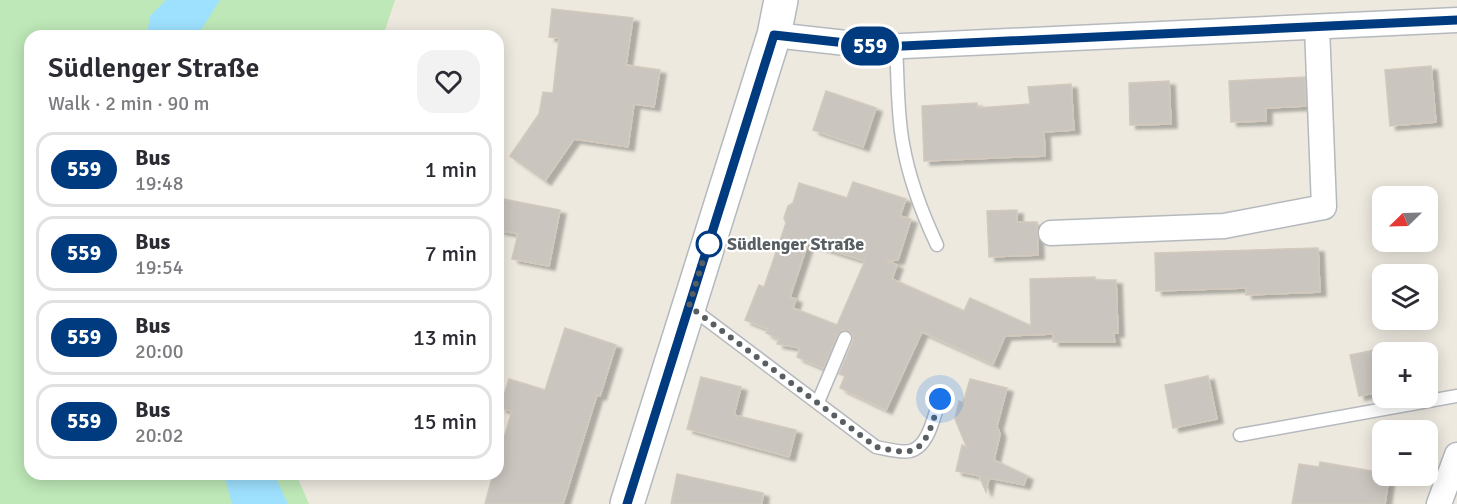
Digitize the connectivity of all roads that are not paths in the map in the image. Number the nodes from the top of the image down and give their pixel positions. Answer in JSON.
{"nodes":[{"id":1,"x":782,"y":0,"type":"edge"},
{"id":2,"x":1457,"y":20,"type":"edge"},
{"id":3,"x":1317,"y":27,"type":"junction"},
{"id":4,"x":774,"y":35,"type":"junction"},
{"id":5,"x":896,"y":46,"type":"junction"},
{"id":6,"x":1051,"y":233,"type":"dead end"},
{"id":7,"x":938,"y":245,"type":"dead end"},
{"id":8,"x":689,"y":306,"type":"junction"},
{"id":9,"x":845,"y":338,"type":"dead end"},
{"id":10,"x":1457,"y":396,"type":"edge"},
{"id":11,"x":940,"y":399,"type":"dead end"},
{"id":12,"x":818,"y":402,"type":"junction"},
{"id":13,"x":1240,"y":435,"type":"dead end"},
{"id":14,"x":1457,"y":455,"type":"edge"},
{"id":15,"x":627,"y":504,"type":"edge"},
{"id":16,"x":1439,"y":504,"type":"edge"}],
"edges":[{"from":1,"to":4,"type":"main road"},
{"from":2,"to":3,"type":"street"},
{"from":3,"to":5,"type":"street"},
{"from":3,"to":6,"type":"street"},
{"from":4,"to":5,"type":"street"},
{"from":4,"to":8,"type":"main road"},
{"from":5,"to":7,"type":"lane"},
{"from":8,"to":12,"type":"lane"},
{"from":8,"to":15,"type":"main road"},
{"from":9,"to":12,"type":"lane"},
{"from":10,"to":13,"type":"lane"},
{"from":11,"to":12,"type":"lane"},
{"from":14,"to":16,"type":"street"}]}
